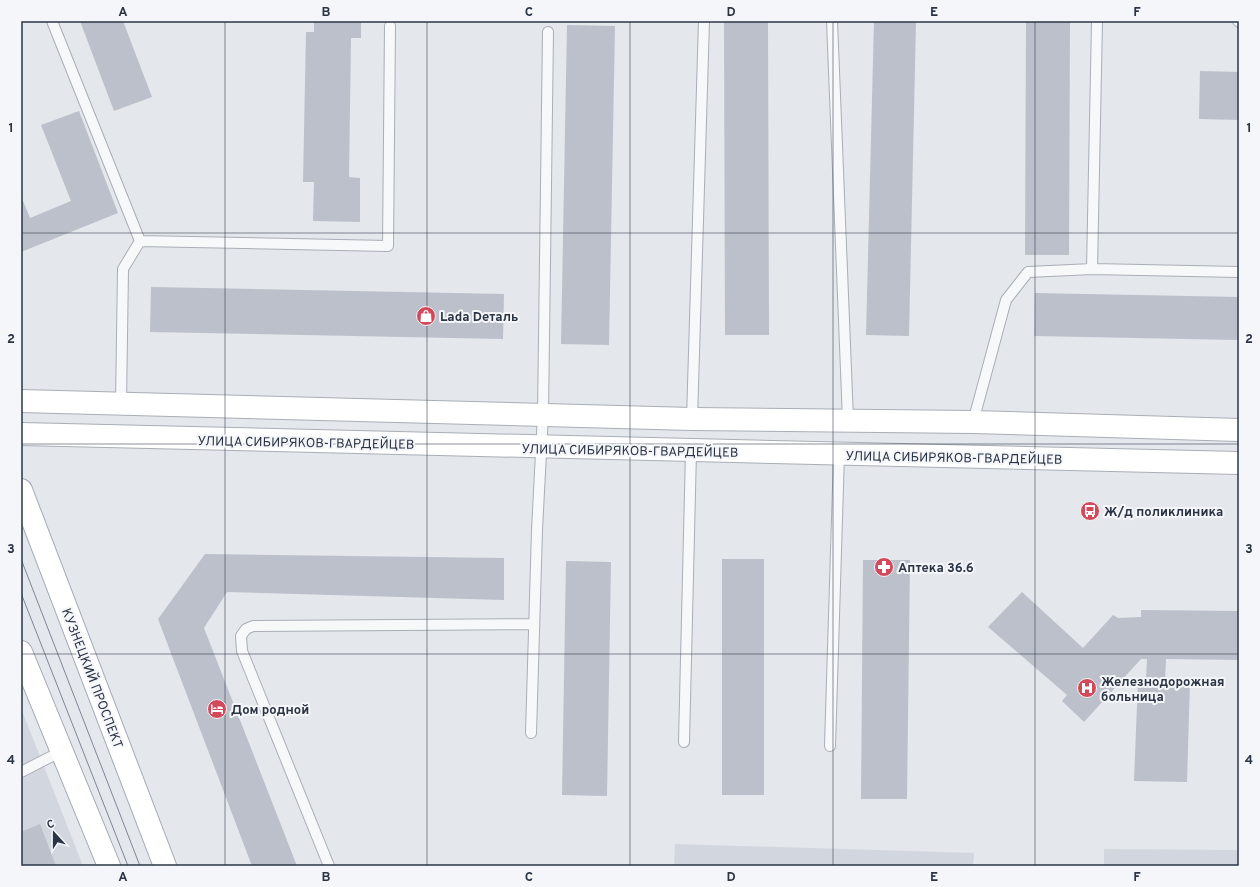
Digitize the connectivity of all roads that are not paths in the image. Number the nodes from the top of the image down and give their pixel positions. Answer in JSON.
{"nodes":[{"id":1,"x":52,"y":21,"type":"edge"},
{"id":2,"x":704,"y":21,"type":"edge"},
{"id":3,"x":832,"y":21,"type":"edge"},
{"id":4,"x":1097,"y":21,"type":"edge"},
{"id":5,"x":390,"y":26,"type":"dead end"},
{"id":6,"x":548,"y":32,"type":"dead end"},
{"id":7,"x":140,"y":240,"type":"junction"},
{"id":8,"x":1092,"y":269,"type":"junction"},
{"id":9,"x":1239,"y":272,"type":"edge"},
{"id":10,"x":21,"y":401,"type":"edge"},
{"id":11,"x":121,"y":403,"type":"junction"},
{"id":12,"x":543,"y":414,"type":"junction"},
{"id":13,"x":692,"y":419,"type":"junction"},
{"id":14,"x":848,"y":420,"type":"junction"},
{"id":15,"x":972,"y":422,"type":"junction"},
{"id":16,"x":1239,"y":430,"type":"edge"},
{"id":17,"x":21,"y":434,"type":"edge"},
{"id":18,"x":541,"y":448,"type":"junction"},
{"id":19,"x":691,"y":451,"type":"junction"},
{"id":20,"x":839,"y":454,"type":"junction"},
{"id":21,"x":1239,"y":463,"type":"edge"},
{"id":22,"x":21,"y":490,"type":"edge"},
{"id":23,"x":534,"y":624,"type":"junction"},
{"id":24,"x":21,"y":652,"type":"edge"},
{"id":25,"x":531,"y":733,"type":"dead end"},
{"id":26,"x":684,"y":742,"type":"dead end"},
{"id":27,"x":830,"y":746,"type":"dead end"},
{"id":28,"x":62,"y":751,"type":"junction"},
{"id":29,"x":21,"y":772,"type":"edge"},
{"id":30,"x":108,"y":866,"type":"edge"},
{"id":31,"x":165,"y":866,"type":"edge"},
{"id":32,"x":329,"y":866,"type":"edge"}],
"edges":[{"from":1,"to":7,"type":"lane"},
{"from":2,"to":13,"type":"lane"},
{"from":3,"to":14,"type":"lane"},
{"from":4,"to":8,"type":"lane"},
{"from":5,"to":7,"type":"lane"},
{"from":6,"to":12,"type":"lane"},
{"from":7,"to":11,"type":"lane"},
{"from":8,"to":9,"type":"lane"},
{"from":8,"to":15,"type":"lane"},
{"from":10,"to":11,"type":"main road"},
{"from":11,"to":12,"type":"main road"},
{"from":12,"to":13,"type":"main road"},
{"from":12,"to":18,"type":"lane"},
{"from":13,"to":14,"type":"main road"},
{"from":14,"to":15,"type":"main road"},
{"from":15,"to":16,"type":"main road"},
{"from":17,"to":18,"type":"main road","name":"УЛИЦА СИБИРЯКОВ-ГВАРДЕЙЦЕВ"},
{"from":18,"to":19,"type":"main road","name":"УЛИЦА СИБИРЯКОВ-ГВАРДЕЙЦЕВ"},
{"from":18,"to":23,"type":"lane"},
{"from":19,"to":20,"type":"main road","name":"УЛИЦА СИБИРЯКОВ-ГВАРДЕЙЦЕВ"},
{"from":19,"to":26,"type":"lane"},
{"from":20,"to":21,"type":"main road","name":"УЛИЦА СИБИРЯКОВ-ГВАРДЕЙЦЕВ"},
{"from":20,"to":27,"type":"lane"},
{"from":22,"to":31,"type":"main road","name":"КУЗНЕЦКИЙ ПРОСПЕКТ"},
{"from":23,"to":25,"type":"lane"},
{"from":23,"to":32,"type":"lane"},
{"from":24,"to":28,"type":"main road"},
{"from":28,"to":29,"type":"lane"},
{"from":28,"to":30,"type":"main road"}]}
